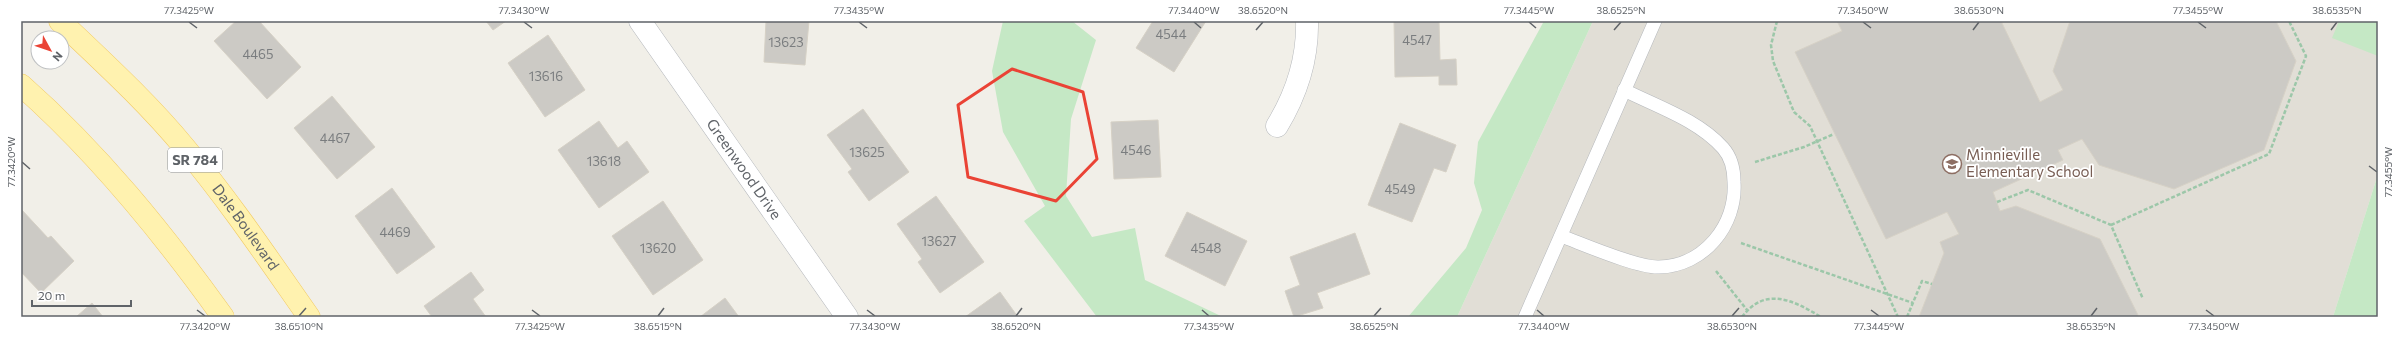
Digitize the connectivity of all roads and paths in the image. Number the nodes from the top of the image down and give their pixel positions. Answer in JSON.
{"nodes":[{"id":1,"x":60,"y":21,"type":"edge"},
{"id":2,"x":640,"y":21,"type":"edge"},
{"id":3,"x":1307,"y":21,"type":"edge"},
{"id":4,"x":1655,"y":21,"type":"edge"},
{"id":5,"x":1777,"y":21,"type":"edge"},
{"id":6,"x":2289,"y":21,"type":"edge"},
{"id":7,"x":21,"y":85,"type":"edge"},
{"id":8,"x":1624,"y":90,"type":"junction"},
{"id":9,"x":1277,"y":126,"type":"dead end"},
{"id":10,"x":1834,"y":134,"type":"dead end"},
{"id":11,"x":1817,"y":141,"type":"junction"},
{"id":12,"x":1775,"y":156,"type":"dead end"},
{"id":13,"x":1997,"y":202,"type":"dead end"},
{"id":14,"x":2111,"y":224,"type":"junction"},
{"id":15,"x":1719,"y":235,"type":"junction"},
{"id":16,"x":1561,"y":236,"type":"junction"},
{"id":17,"x":1702,"y":252,"type":"junction"},
{"id":18,"x":1932,"y":284,"type":"dead end"},
{"id":19,"x":1886,"y":294,"type":"junction"},
{"id":20,"x":2143,"y":300,"type":"dead end"},
{"id":21,"x":1913,"y":303,"type":"junction"},
{"id":22,"x":1747,"y":310,"type":"junction"},
{"id":23,"x":223,"y":317,"type":"edge"},
{"id":24,"x":309,"y":317,"type":"edge"},
{"id":25,"x":847,"y":317,"type":"edge"},
{"id":26,"x":1525,"y":317,"type":"edge"},
{"id":27,"x":1742,"y":317,"type":"edge"},
{"id":28,"x":1820,"y":317,"type":"edge"},
{"id":29,"x":1898,"y":317,"type":"edge"},
{"id":30,"x":1907,"y":317,"type":"edge"}],
"edges":[{"from":1,"to":24,"type":"main road","name":"Dale Boulevard","number":"SR 784"},
{"from":2,"to":25,"type":"street","name":"Greenwood Drive"},
{"from":3,"to":9,"type":"street"},
{"from":4,"to":8,"type":"lane"},
{"from":5,"to":11,"type":"path"},
{"from":6,"to":14,"type":"path"},
{"from":7,"to":23,"type":"main road"},
{"from":8,"to":15,"type":"lane"},
{"from":8,"to":16,"type":"lane"},
{"from":10,"to":11,"type":"path"},
{"from":11,"to":12,"type":"path"},
{"from":11,"to":19,"type":"path"},
{"from":13,"to":14,"type":"path"},
{"from":14,"to":20,"type":"path"},
{"from":15,"to":17,"type":"lane"},
{"from":15,"to":19,"type":"path"},
{"from":16,"to":17,"type":"lane"},
{"from":16,"to":26,"type":"lane"},
{"from":17,"to":22,"type":"path"},
{"from":18,"to":21,"type":"path"},
{"from":19,"to":21,"type":"path"},
{"from":19,"to":29,"type":"path"},
{"from":21,"to":30,"type":"path"},
{"from":22,"to":27,"type":"path"},
{"from":22,"to":28,"type":"path"}]}
